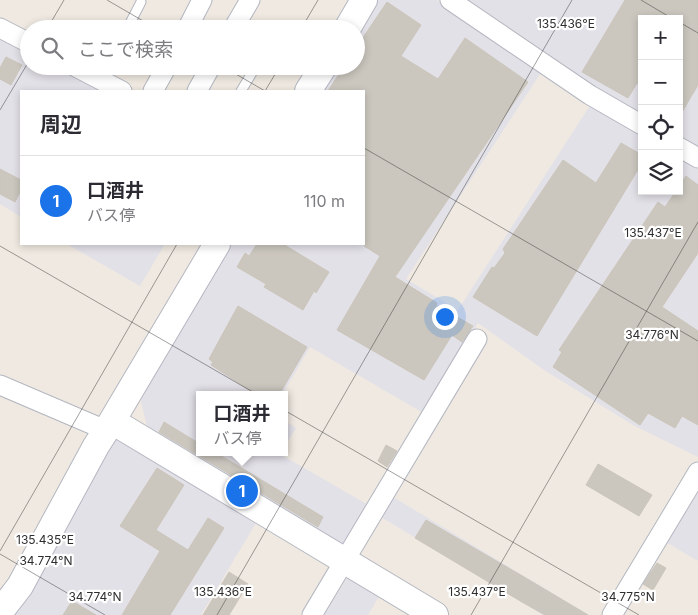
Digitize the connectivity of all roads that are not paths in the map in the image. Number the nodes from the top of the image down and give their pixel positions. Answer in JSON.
{"nodes":[{"id":1,"x":202,"y":0,"type":"edge"},
{"id":2,"x":250,"y":0,"type":"edge"},
{"id":3,"x":364,"y":0,"type":"edge"},
{"id":4,"x":450,"y":0,"type":"edge"},
{"id":5,"x":141,"y":2,"type":"dead end"},
{"id":6,"x":132,"y":20,"type":"edge"},
{"id":7,"x":192,"y":20,"type":"edge"},
{"id":8,"x":238,"y":20,"type":"edge"},
{"id":9,"x":352,"y":20,"type":"edge"},
{"id":10,"x":0,"y":28,"type":"edge"},
{"id":11,"x":20,"y":38,"type":"edge"},
{"id":12,"x":106,"y":75,"type":"edge"},
{"id":13,"x":162,"y":75,"type":"edge"},
{"id":14,"x":206,"y":75,"type":"edge"},
{"id":15,"x":251,"y":75,"type":"edge"},
{"id":16,"x":318,"y":75,"type":"edge"},
{"id":17,"x":121,"y":90,"type":"edge"},
{"id":18,"x":154,"y":90,"type":"edge"},
{"id":19,"x":198,"y":90,"type":"edge"},
{"id":20,"x":242,"y":90,"type":"edge"},
{"id":21,"x":309,"y":90,"type":"edge"},
{"id":22,"x":638,"y":123,"type":"edge"},
{"id":23,"x":683,"y":149,"type":"edge"},
{"id":24,"x":698,"y":158,"type":"edge"},
{"id":25,"x":215,"y":245,"type":"edge"},
{"id":26,"x":476,"y":339,"type":"dead end"},
{"id":27,"x":0,"y":385,"type":"edge"},
{"id":28,"x":109,"y":426,"type":"junction"},
{"id":29,"x":698,"y":472,"type":"edge"},
{"id":30,"x":345,"y":560,"type":"junction"},
{"id":31,"x":0,"y":612,"type":"edge"},
{"id":32,"x":312,"y":615,"type":"edge"},
{"id":33,"x":435,"y":615,"type":"edge"},
{"id":34,"x":612,"y":615,"type":"edge"}],
"edges":[{"from":1,"to":7,"type":"street"},
{"from":2,"to":8,"type":"street"},
{"from":3,"to":9,"type":"street"},
{"from":4,"to":22,"type":"street"},
{"from":5,"to":6,"type":"lane"},
{"from":10,"to":11,"type":"street"},
{"from":12,"to":17,"type":"street"},
{"from":13,"to":18,"type":"street"},
{"from":14,"to":19,"type":"street"},
{"from":15,"to":20,"type":"lane"},
{"from":16,"to":21,"type":"street"},
{"from":23,"to":24,"type":"street"},
{"from":25,"to":28,"type":"street"},
{"from":26,"to":30,"type":"street"},
{"from":27,"to":28,"type":"street"},
{"from":28,"to":30,"type":"street"},
{"from":28,"to":31,"type":"street"},
{"from":29,"to":34,"type":"street"},
{"from":30,"to":32,"type":"street"},
{"from":30,"to":33,"type":"street"}]}
